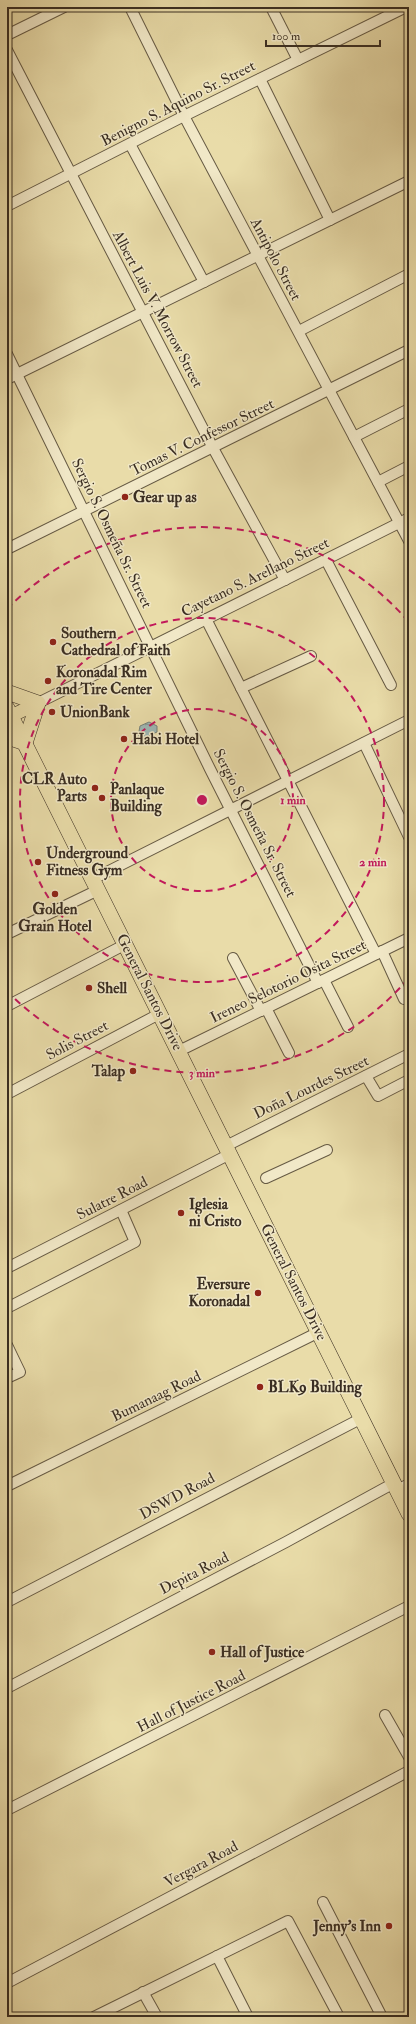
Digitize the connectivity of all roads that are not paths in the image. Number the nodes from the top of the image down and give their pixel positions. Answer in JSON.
{"nodes":[{"id":1,"x":64,"y":7,"type":"edge"},
{"id":2,"x":130,"y":7,"type":"edge"},
{"id":3,"x":271,"y":7,"type":"edge"},
{"id":4,"x":406,"y":7,"type":"edge"},
{"id":5,"x":7,"y":35,"type":"edge"},
{"id":6,"x":7,"y":50,"type":"edge"},
{"id":7,"x":298,"y":60,"type":"junction"},
{"id":8,"x":260,"y":79,"type":"junction"},
{"id":9,"x":184,"y":116,"type":"junction"},
{"id":10,"x":130,"y":144,"type":"junction"},
{"id":11,"x":70,"y":174,"type":"junction"},
{"id":12,"x":409,"y":181,"type":"edge"},
{"id":13,"x":7,"y":206,"type":"edge"},
{"id":14,"x":330,"y":220,"type":"junction"},
{"id":15,"x":258,"y":257,"type":"junction"},
{"id":16,"x":409,"y":274,"type":"edge"},
{"id":17,"x":204,"y":282,"type":"junction"},
{"id":18,"x":142,"y":311,"type":"junction"},
{"id":19,"x":299,"y":330,"type":"junction"},
{"id":20,"x":409,"y":350,"type":"edge"},
{"id":21,"x":7,"y":354,"type":"edge"},
{"id":22,"x":17,"y":374,"type":"junction"},
{"id":23,"x":7,"y":379,"type":"edge"},
{"id":24,"x":329,"y":391,"type":"junction"},
{"id":25,"x":409,"y":410,"type":"edge"},
{"id":26,"x":354,"y":437,"type":"junction"},
{"id":27,"x":213,"y":448,"type":"junction"},
{"id":28,"x":409,"y":466,"type":"edge"},
{"id":29,"x":378,"y":482,"type":"junction"},
{"id":30,"x":85,"y":511,"type":"junction"},
{"id":31,"x":404,"y":521,"type":"edge"},
{"id":32,"x":409,"y":541,"type":"edge"},
{"id":33,"x":7,"y":549,"type":"edge"},
{"id":34,"x":326,"y":560,"type":"junction"},
{"id":35,"x":285,"y":580,"type":"junction"},
{"id":36,"x":206,"y":619,"type":"junction"},
{"id":37,"x":150,"y":647,"type":"junction"},
{"id":38,"x":311,"y":656,"type":"dead end"},
{"id":39,"x":391,"y":685,"type":"dead end"},
{"id":40,"x":241,"y":688,"type":"junction"},
{"id":41,"x":7,"y":692,"type":"edge"},
{"id":42,"x":38,"y":703,"type":"junction"},
{"id":43,"x":8,"y":714,"type":"edge"},
{"id":44,"x":409,"y":720,"type":"edge"},
{"id":45,"x":7,"y":737,"type":"edge"},
{"id":46,"x":25,"y":743,"type":"junction"},
{"id":47,"x":364,"y":743,"type":"junction"},
{"id":48,"x":288,"y":781,"type":"junction"},
{"id":49,"x":231,"y":810,"type":"junction"},
{"id":50,"x":409,"y":837,"type":"edge"},
{"id":51,"x":96,"y":884,"type":"junction"},
{"id":52,"x":7,"y":934,"type":"edge"},
{"id":53,"x":409,"y":938,"type":"edge"},
{"id":54,"x":126,"y":944,"type":"junction"},
{"id":55,"x":379,"y":953,"type":"junction"},
{"id":56,"x":233,"y":958,"type":"dead end"},
{"id":57,"x":321,"y":981,"type":"junction"},
{"id":58,"x":404,"y":999,"type":"dead end"},
{"id":59,"x":7,"y":1006,"type":"edge"},
{"id":60,"x":263,"y":1010,"type":"junction"},
{"id":61,"x":161,"y":1013,"type":"junction"},
{"id":62,"x":348,"y":1027,"type":"dead end"},
{"id":63,"x":179,"y":1051,"type":"junction"},
{"id":64,"x":289,"y":1053,"type":"dead end"},
{"id":65,"x":409,"y":1054,"type":"edge"},
{"id":66,"x":366,"y":1076,"type":"junction"},
{"id":67,"x":409,"y":1080,"type":"edge"},
{"id":68,"x":7,"y":1094,"type":"edge"},
{"id":69,"x":228,"y":1150,"type":"junction"},
{"id":70,"x":327,"y":1150,"type":"dead end"},
{"id":71,"x":266,"y":1178,"type":"dead end"},
{"id":72,"x":122,"y":1210,"type":"junction"},
{"id":73,"x":7,"y":1268,"type":"edge"},
{"id":74,"x":7,"y":1308,"type":"edge"},
{"id":75,"x":319,"y":1332,"type":"junction"},
{"id":76,"x":7,"y":1345,"type":"edge"},
{"id":77,"x":7,"y":1378,"type":"edge"},
{"id":78,"x":362,"y":1418,"type":"junction"},
{"id":79,"x":7,"y":1486,"type":"edge"},
{"id":80,"x":400,"y":1486,"type":"edge"},
{"id":81,"x":409,"y":1514,"type":"edge"},
{"id":82,"x":7,"y":1602,"type":"edge"},
{"id":83,"x":409,"y":1606,"type":"edge"},
{"id":84,"x":7,"y":1688,"type":"edge"},
{"id":85,"x":386,"y":1714,"type":"dead end"},
{"id":86,"x":409,"y":1757,"type":"edge"},
{"id":87,"x":409,"y":1771,"type":"edge"},
{"id":88,"x":7,"y":1810,"type":"edge"},
{"id":89,"x":323,"y":1902,"type":"dead end"},
{"id":90,"x":217,"y":1956,"type":"junction"},
{"id":91,"x":7,"y":1983,"type":"edge"},
{"id":92,"x":143,"y":1992,"type":"junction"},
{"id":93,"x":94,"y":2017,"type":"edge"},
{"id":94,"x":157,"y":2017,"type":"edge"},
{"id":95,"x":248,"y":2017,"type":"edge"},
{"id":96,"x":339,"y":2017,"type":"edge"},
{"id":97,"x":382,"y":2017,"type":"edge"}],
"edges":[{"from":1,"to":5,"type":"street"},
{"from":2,"to":9,"type":"street","name":"Antipolo Street"},
{"from":3,"to":7,"type":"street"},
{"from":4,"to":7,"type":"street","name":"Benigno S. Aquino Sr. Street"},
{"from":6,"to":11,"type":"street","name":"Albert Luis V. Morrow Street"},
{"from":7,"to":8,"type":"street","name":"Benigno S. Aquino Sr. Street"},
{"from":8,"to":9,"type":"street","name":"Benigno S. Aquino Sr. Street"},
{"from":8,"to":14,"type":"street"},
{"from":9,"to":10,"type":"street","name":"Benigno S. Aquino Sr. Street"},
{"from":9,"to":15,"type":"street","name":"Antipolo Street"},
{"from":10,"to":11,"type":"street","name":"Benigno S. Aquino Sr. Street"},
{"from":10,"to":17,"type":"street"},
{"from":11,"to":13,"type":"street","name":"Benigno S. Aquino Sr. Street"},
{"from":11,"to":18,"type":"street","name":"Albert Luis V. Morrow Street"},
{"from":12,"to":14,"type":"street"},
{"from":14,"to":15,"type":"street"},
{"from":15,"to":17,"type":"street"},
{"from":15,"to":19,"type":"street","name":"Antipolo Street"},
{"from":16,"to":19,"type":"street"},
{"from":17,"to":18,"type":"street"},
{"from":18,"to":22,"type":"street"},
{"from":18,"to":27,"type":"street","name":"Albert Luis V. Morrow Street"},
{"from":19,"to":24,"type":"street","name":"Antipolo Street"},
{"from":20,"to":24,"type":"street","name":"Tomas V. Confessor Street"},
{"from":21,"to":22,"type":"street","name":"Sergio S. Osmeña Sr. Street"},
{"from":22,"to":23,"type":"street"},
{"from":22,"to":30,"type":"street","name":"Sergio S. Osmeña Sr. Street"},
{"from":24,"to":26,"type":"street","name":"Antipolo Street"},
{"from":24,"to":27,"type":"street","name":"Tomas V. Confessor Street"},
{"from":25,"to":26,"type":"street"},
{"from":26,"to":29,"type":"street","name":"Antipolo Street"},
{"from":27,"to":30,"type":"street","name":"Tomas V. Confessor Street"},
{"from":27,"to":35,"type":"street","name":"Albert Luis V. Morrow Street"},
{"from":28,"to":29,"type":"street"},
{"from":29,"to":31,"type":"street","name":"Antipolo Street"},
{"from":30,"to":33,"type":"street","name":"Tomas V. Confessor Street"},
{"from":30,"to":37,"type":"street","name":"Sergio S. Osmeña Sr. Street"},
{"from":31,"to":32,"type":"street","name":"Antipolo Street"},
{"from":31,"to":34,"type":"street","name":"Cayetano S. Arellano Street"},
{"from":34,"to":35,"type":"street","name":"Cayetano S. Arellano Street"},
{"from":34,"to":39,"type":"street"},
{"from":35,"to":36,"type":"street","name":"Cayetano S. Arellano Street"},
{"from":36,"to":37,"type":"street","name":"Cayetano S. Arellano Street"},
{"from":36,"to":40,"type":"street"},
{"from":37,"to":42,"type":"street","name":"Cayetano S. Arellano Street"},
{"from":37,"to":49,"type":"street","name":"Sergio S. Osmeña Sr. Street"},
{"from":38,"to":40,"type":"street"},
{"from":40,"to":48,"type":"street"},
{"from":41,"to":42,"type":"highway"},
{"from":42,"to":43,"type":"main road","name":"Cayetano S. Arellano Street"},
{"from":42,"to":46,"type":"highway"},
{"from":43,"to":46,"type":"highway","name":"General Santos Drive"},
{"from":44,"to":47,"type":"street"},
{"from":45,"to":46,"type":"highway"},
{"from":46,"to":51,"type":"highway","name":"General Santos Drive"},
{"from":47,"to":48,"type":"street"},
{"from":47,"to":50,"type":"street"},
{"from":48,"to":49,"type":"street"},
{"from":48,"to":55,"type":"street"},
{"from":49,"to":51,"type":"street"},
{"from":49,"to":57,"type":"street","name":"Sergio S. Osmeña Sr. Street"},
{"from":51,"to":52,"type":"street"},
{"from":51,"to":54,"type":"highway","name":"General Santos Drive"},
{"from":53,"to":55,"type":"street","name":"Ireneo Selotorio Osita Street"},
{"from":54,"to":59,"type":"street"},
{"from":54,"to":61,"type":"highway","name":"General Santos Drive"},
{"from":55,"to":57,"type":"street","name":"Ireneo Selotorio Osita Street"},
{"from":55,"to":58,"type":"street"},
{"from":56,"to":60,"type":"street"},
{"from":57,"to":60,"type":"street","name":"Ireneo Selotorio Osita Street"},
{"from":57,"to":62,"type":"street","name":"Sergio S. Osmeña Sr. Street"},
{"from":60,"to":63,"type":"street","name":"Ireneo Selotorio Osita Street"},
{"from":60,"to":64,"type":"street"},
{"from":61,"to":63,"type":"highway","name":"General Santos Drive"},
{"from":61,"to":68,"type":"street","name":"Solis Street"},
{"from":63,"to":69,"type":"highway","name":"General Santos Drive"},
{"from":65,"to":66,"type":"street","name":"Doña Lourdes Street"},
{"from":66,"to":67,"type":"street"},
{"from":66,"to":69,"type":"street","name":"Doña Lourdes Street"},
{"from":69,"to":72,"type":"street","name":"Sulatre Road"},
{"from":69,"to":75,"type":"highway","name":"General Santos Drive"},
{"from":70,"to":71,"type":"street"},
{"from":72,"to":73,"type":"street","name":"Sulatre Road"},
{"from":72,"to":74,"type":"street"},
{"from":75,"to":78,"type":"highway","name":"General Santos Drive"},
{"from":75,"to":79,"type":"street","name":"Bumanaag Road"},
{"from":76,"to":77,"type":"street"},
{"from":78,"to":80,"type":"highway","name":"General Santos Drive"},
{"from":78,"to":82,"type":"street","name":"DSWD Road"},
{"from":80,"to":81,"type":"highway","name":"General Santos Drive"},
{"from":80,"to":84,"type":"street","name":"Depita Road"},
{"from":83,"to":88,"type":"street","name":"Hall of Justice Road"},
{"from":85,"to":86,"type":"street"},
{"from":87,"to":91,"type":"street","name":"Vergara Road"},
{"from":89,"to":97,"type":"street"},
{"from":90,"to":92,"type":"street"},
{"from":90,"to":95,"type":"street"},
{"from":90,"to":96,"type":"street"},
{"from":92,"to":93,"type":"street"},
{"from":92,"to":94,"type":"street"}]}
